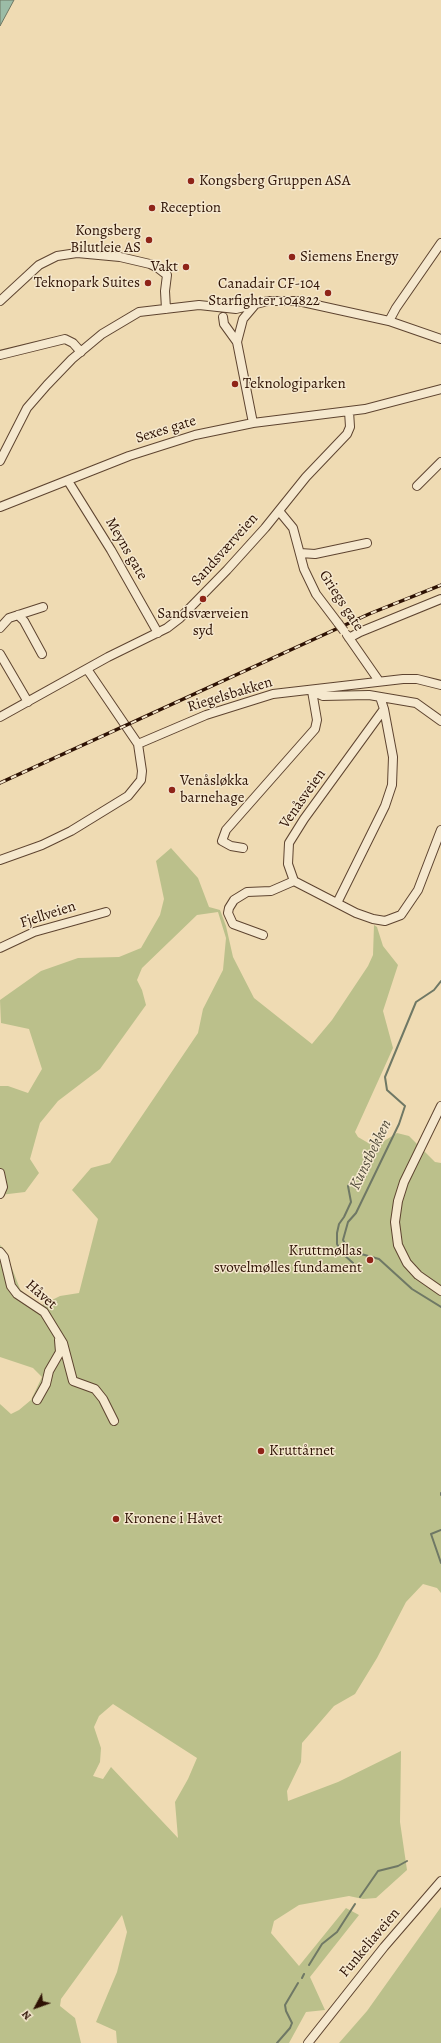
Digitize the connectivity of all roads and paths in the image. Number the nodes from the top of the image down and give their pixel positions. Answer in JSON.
{"nodes":[{"id":1,"x":441,"y":243,"type":"edge"},
{"id":2,"x":0,"y":300,"type":"edge"},
{"id":3,"x":210,"y":305,"type":"junction"},
{"id":4,"x":254,"y":306,"type":"junction"},
{"id":5,"x":166,"y":309,"type":"junction"},
{"id":6,"x":233,"y":309,"type":"junction"},
{"id":7,"x":223,"y":317,"type":"junction"},
{"id":8,"x":389,"y":321,"type":"junction"},
{"id":9,"x":242,"y":323,"type":"junction"},
{"id":10,"x":228,"y":328,"type":"junction"},
{"id":11,"x":441,"y":339,"type":"edge"},
{"id":12,"x":237,"y":342,"type":"junction"},
{"id":13,"x":81,"y":352,"type":"junction"},
{"id":14,"x":0,"y":355,"type":"edge"},
{"id":15,"x":441,"y":389,"type":"edge"},
{"id":16,"x":349,"y":411,"type":"junction"},
{"id":17,"x":253,"y":423,"type":"junction"},
{"id":18,"x":0,"y":462,"type":"edge"},
{"id":19,"x":441,"y":462,"type":"edge"},
{"id":20,"x":68,"y":481,"type":"junction"},
{"id":21,"x":417,"y":486,"type":"dead end"},
{"id":22,"x":0,"y":507,"type":"edge"},
{"id":23,"x":279,"y":511,"type":"junction"},
{"id":24,"x":367,"y":543,"type":"dead end"},
{"id":25,"x":300,"y":552,"type":"junction"},
{"id":26,"x":441,"y":599,"type":"edge"},
{"id":27,"x":43,"y":607,"type":"dead end"},
{"id":28,"x":18,"y":615,"type":"junction"},
{"id":29,"x":0,"y":628,"type":"edge"},
{"id":30,"x":158,"y":633,"type":"junction"},
{"id":31,"x":346,"y":635,"type":"junction"},
{"id":32,"x":0,"y":654,"type":"edge"},
{"id":33,"x":42,"y":654,"type":"dead end"},
{"id":34,"x":87,"y":669,"type":"junction"},
{"id":35,"x":379,"y":681,"type":"junction"},
{"id":36,"x":441,"y":685,"type":"edge"},
{"id":37,"x":312,"y":691,"type":"junction"},
{"id":38,"x":380,"y":697,"type":"junction"},
{"id":39,"x":28,"y":702,"type":"junction"},
{"id":40,"x":384,"y":709,"type":"junction"},
{"id":41,"x":0,"y":717,"type":"edge"},
{"id":42,"x":441,"y":721,"type":"edge"},
{"id":43,"x":138,"y":744,"type":"junction"},
{"id":44,"x":441,"y":830,"type":"edge"},
{"id":45,"x":243,"y":848,"type":"dead end"},
{"id":46,"x":0,"y":860,"type":"edge"},
{"id":47,"x":294,"y":881,"type":"junction"},
{"id":48,"x":338,"y":903,"type":"junction"},
{"id":49,"x":106,"y":912,"type":"dead end"},
{"id":50,"x":263,"y":935,"type":"dead end"},
{"id":51,"x":0,"y":948,"type":"edge"},
{"id":52,"x":441,"y":1106,"type":"edge"},
{"id":53,"x":0,"y":1174,"type":"edge"},
{"id":54,"x":0,"y":1194,"type":"edge"},
{"id":55,"x":0,"y":1252,"type":"edge"},
{"id":56,"x":441,"y":1291,"type":"edge"},
{"id":57,"x":59,"y":1337,"type":"junction"},
{"id":58,"x":38,"y":1400,"type":"dead end"},
{"id":59,"x":114,"y":1422,"type":"dead end"},
{"id":60,"x":441,"y":1881,"type":"edge"},
{"id":61,"x":308,"y":2043,"type":"edge"}],
"edges":[{"from":1,"to":8,"type":"street"},
{"from":2,"to":5,"type":"street"},
{"from":3,"to":5,"type":"street"},
{"from":3,"to":6,"type":"street"},
{"from":3,"to":7,"type":"street"},
{"from":4,"to":6,"type":"street"},
{"from":4,"to":8,"type":"street"},
{"from":4,"to":9,"type":"street"},
{"from":5,"to":13,"type":"street"},
{"from":6,"to":7,"type":"street"},
{"from":6,"to":9,"type":"street"},
{"from":7,"to":10,"type":"street"},
{"from":8,"to":11,"type":"street"},
{"from":9,"to":10,"type":"street"},
{"from":9,"to":12,"type":"street"},
{"from":10,"to":12,"type":"street"},
{"from":12,"to":17,"type":"street"},
{"from":13,"to":14,"type":"street"},
{"from":13,"to":18,"type":"street"},
{"from":15,"to":16,"type":"street"},
{"from":16,"to":17,"type":"street","name":"Sexes gate"},
{"from":16,"to":23,"type":"street","name":"Sandsværveien"},
{"from":17,"to":20,"type":"street","name":"Sexes gate"},
{"from":19,"to":21,"type":"street"},
{"from":20,"to":22,"type":"street","name":"Sexes gate"},
{"from":20,"to":30,"type":"street","name":"Meyns gate"},
{"from":23,"to":25,"type":"street","name":"Griegs gate"},
{"from":23,"to":30,"type":"street","name":"Sandsværveien"},
{"from":24,"to":25,"type":"street"},
{"from":25,"to":31,"type":"street","name":"Griegs gate","bridge":true},
{"from":26,"to":31,"type":"street"},
{"from":27,"to":28,"type":"street"},
{"from":28,"to":29,"type":"street"},
{"from":28,"to":33,"type":"street"},
{"from":30,"to":34,"type":"street","name":"Sandsværveien"},
{"from":31,"to":35,"type":"street","name":"Griegs gate"},
{"from":32,"to":39,"type":"street"},
{"from":34,"to":39,"type":"street","name":"Sandsværveien"},
{"from":34,"to":43,"type":"street"},
{"from":35,"to":36,"type":"street"},
{"from":35,"to":37,"type":"street"},
{"from":37,"to":38,"type":"street","name":"Riegelsbakken"},
{"from":37,"to":43,"type":"street","name":"Riegelsbakken"},
{"from":37,"to":45,"type":"street"},
{"from":38,"to":40,"type":"street"},
{"from":38,"to":42,"type":"street","name":"Riegelsbakken"},
{"from":39,"to":41,"type":"street","name":"Sandsværveien"},
{"from":40,"to":47,"type":"street","name":"Venåsveien"},
{"from":40,"to":48,"type":"street"},
{"from":43,"to":46,"type":"street"},
{"from":44,"to":48,"type":"street"},
{"from":47,"to":48,"type":"street"},
{"from":47,"to":50,"type":"street"},
{"from":49,"to":51,"type":"street","name":"Fjellveien"},
{"from":52,"to":56,"type":"street"},
{"from":53,"to":54,"type":"street"},
{"from":55,"to":57,"type":"street","name":"Håvet"},
{"from":57,"to":58,"type":"street"},
{"from":57,"to":59,"type":"street","name":"Håvet"},
{"from":60,"to":61,"type":"street","name":"Funkeliaveien"}]}
